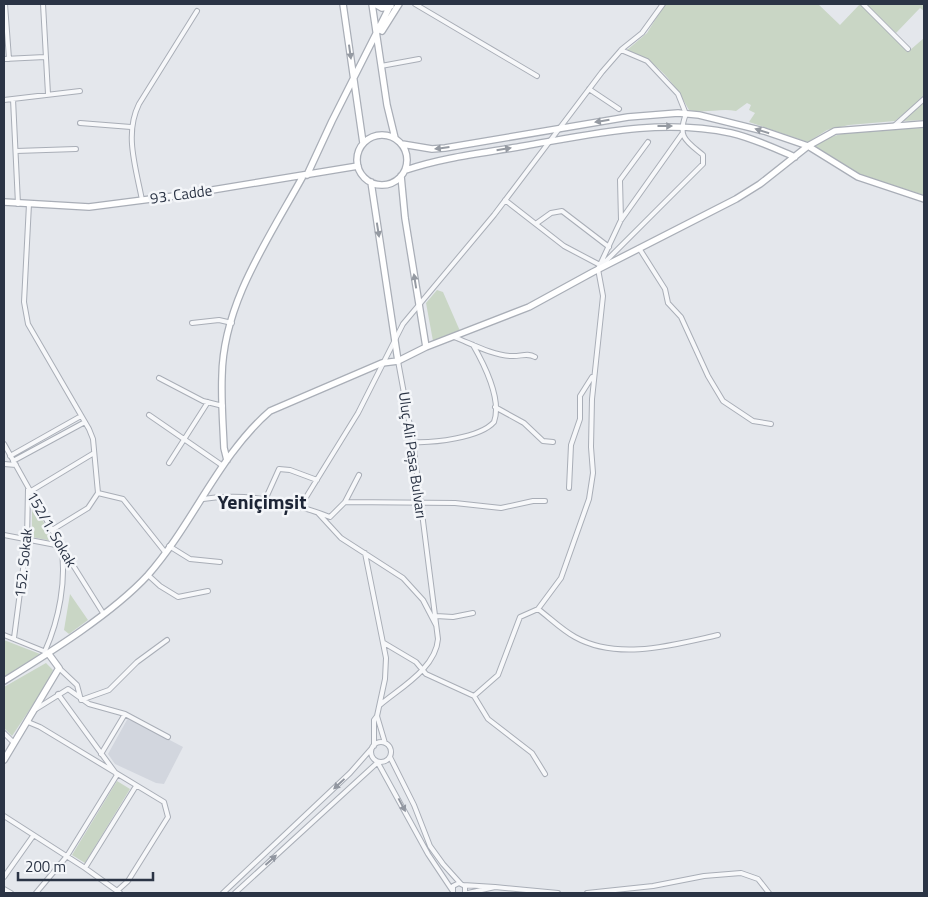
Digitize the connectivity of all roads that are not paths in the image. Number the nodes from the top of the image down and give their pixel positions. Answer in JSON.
{"nodes":[{"id":1,"x":4,"y":4,"type":"edge"},
{"id":2,"x":43,"y":4,"type":"edge"},
{"id":3,"x":343,"y":4,"type":"edge"},
{"id":4,"x":373,"y":4,"type":"edge"},
{"id":5,"x":399,"y":4,"type":"edge"},
{"id":6,"x":415,"y":4,"type":"edge"},
{"id":7,"x":663,"y":4,"type":"edge"},
{"id":8,"x":863,"y":4,"type":"edge"},
{"id":9,"x":391,"y":5,"type":"edge"},
{"id":10,"x":197,"y":11,"type":"dead end"},
{"id":11,"x":378,"y":31,"type":"junction"},
{"id":12,"x":378,"y":42,"type":"junction"},
{"id":13,"x":908,"y":49,"type":"dead end"},
{"id":14,"x":621,"y":50,"type":"junction"},
{"id":15,"x":46,"y":57,"type":"junction"},
{"id":16,"x":4,"y":59,"type":"edge"},
{"id":17,"x":9,"y":59,"type":"junction"},
{"id":18,"x":419,"y":59,"type":"dead end"},
{"id":19,"x":381,"y":66,"type":"junction"},
{"id":20,"x":536,"y":76,"type":"dead end"},
{"id":21,"x":354,"y":77,"type":"junction"},
{"id":22,"x":589,"y":89,"type":"junction"},
{"id":23,"x":80,"y":91,"type":"dead end"},
{"id":24,"x":48,"y":94,"type":"junction"},
{"id":25,"x":13,"y":99,"type":"junction"},
{"id":26,"x":924,"y":99,"type":"edge"},
{"id":27,"x":4,"y":100,"type":"edge"},
{"id":28,"x":619,"y":109,"type":"dead end"},
{"id":29,"x":686,"y":114,"type":"junction"},
{"id":30,"x":80,"y":123,"type":"dead end"},
{"id":31,"x":924,"y":124,"type":"edge"},
{"id":32,"x":681,"y":126,"type":"junction"},
{"id":33,"x":894,"y":126,"type":"junction"},
{"id":34,"x":131,"y":127,"type":"junction"},
{"id":35,"x":560,"y":128,"type":"junction"},
{"id":36,"x":682,"y":134,"type":"junction"},
{"id":37,"x":396,"y":138,"type":"junction"},
{"id":38,"x":550,"y":141,"type":"junction"},
{"id":39,"x":648,"y":142,"type":"dead end"},
{"id":40,"x":364,"y":143,"type":"junction"},
{"id":41,"x":402,"y":144,"type":"junction"},
{"id":42,"x":808,"y":146,"type":"junction"},
{"id":43,"x":76,"y":149,"type":"dead end"},
{"id":44,"x":16,"y":151,"type":"junction"},
{"id":45,"x":795,"y":157,"type":"junction"},
{"id":46,"x":358,"y":166,"type":"junction"},
{"id":47,"x":406,"y":170,"type":"junction"},
{"id":48,"x":305,"y":175,"type":"junction"},
{"id":49,"x":401,"y":176,"type":"junction"},
{"id":50,"x":370,"y":182,"type":"junction"},
{"id":51,"x":924,"y":199,"type":"edge"},
{"id":52,"x":142,"y":200,"type":"junction"},
{"id":53,"x":505,"y":200,"type":"junction"},
{"id":54,"x":4,"y":202,"type":"edge"},
{"id":55,"x":18,"y":204,"type":"junction"},
{"id":56,"x":29,"y":204,"type":"junction"},
{"id":57,"x":621,"y":220,"type":"junction"},
{"id":58,"x":536,"y":223,"type":"junction"},
{"id":59,"x":609,"y":247,"type":"junction"},
{"id":60,"x":640,"y":248,"type":"junction"},
{"id":61,"x":599,"y":267,"type":"junction"},
{"id":62,"x":419,"y":305,"type":"junction"},
{"id":63,"x":192,"y":322,"type":"dead end"},
{"id":64,"x":232,"y":323,"type":"junction"},
{"id":65,"x":453,"y":336,"type":"junction"},
{"id":66,"x":394,"y":338,"type":"junction"},
{"id":67,"x":473,"y":345,"type":"junction"},
{"id":68,"x":426,"y":347,"type":"junction"},
{"id":69,"x":535,"y":357,"type":"dead end"},
{"id":70,"x":398,"y":361,"type":"junction"},
{"id":71,"x":382,"y":363,"type":"junction"},
{"id":72,"x":594,"y":375,"type":"junction"},
{"id":73,"x":159,"y":378,"type":"dead end"},
{"id":74,"x":208,"y":402,"type":"junction"},
{"id":75,"x":223,"y":406,"type":"junction"},
{"id":76,"x":495,"y":407,"type":"junction"},
{"id":77,"x":149,"y":415,"type":"dead end"},
{"id":78,"x":82,"y":416,"type":"junction"},
{"id":79,"x":85,"y":422,"type":"junction"},
{"id":80,"x":771,"y":424,"type":"dead end"},
{"id":81,"x":184,"y":439,"type":"junction"},
{"id":82,"x":412,"y":442,"type":"junction"},
{"id":83,"x":553,"y":442,"type":"dead end"},
{"id":84,"x":4,"y":444,"type":"edge"},
{"id":85,"x":94,"y":453,"type":"junction"},
{"id":86,"x":10,"y":456,"type":"junction"},
{"id":87,"x":226,"y":460,"type":"junction"},
{"id":88,"x":14,"y":463,"type":"junction"},
{"id":89,"x":169,"y":463,"type":"dead end"},
{"id":90,"x":4,"y":464,"type":"edge"},
{"id":91,"x":223,"y":466,"type":"junction"},
{"id":92,"x":359,"y":475,"type":"dead end"},
{"id":93,"x":317,"y":480,"type":"junction"},
{"id":94,"x":568,"y":488,"type":"dead end"},
{"id":95,"x":30,"y":489,"type":"junction"},
{"id":96,"x":98,"y":493,"type":"junction"},
{"id":97,"x":203,"y":499,"type":"junction"},
{"id":98,"x":265,"y":500,"type":"junction"},
{"id":99,"x":545,"y":501,"type":"dead end"},
{"id":100,"x":344,"y":502,"type":"junction"},
{"id":101,"x":420,"y":504,"type":"junction"},
{"id":102,"x":300,"y":508,"type":"junction"},
{"id":103,"x":316,"y":512,"type":"junction"},
{"id":104,"x":52,"y":530,"type":"junction"},
{"id":105,"x":4,"y":535,"type":"edge"},
{"id":106,"x":27,"y":539,"type":"junction"},
{"id":107,"x":61,"y":546,"type":"junction"},
{"id":108,"x":167,"y":549,"type":"junction"},
{"id":109,"x":365,"y":554,"type":"junction"},
{"id":110,"x":220,"y":562,"type":"dead end"},
{"id":111,"x":148,"y":575,"type":"junction"},
{"id":112,"x":208,"y":591,"type":"dead end"},
{"id":113,"x":538,"y":608,"type":"junction"},
{"id":114,"x":102,"y":613,"type":"junction"},
{"id":115,"x":473,"y":613,"type":"dead end"},
{"id":116,"x":436,"y":616,"type":"junction"},
{"id":117,"x":437,"y":626,"type":"junction"},
{"id":118,"x":4,"y":635,"type":"edge"},
{"id":119,"x":718,"y":635,"type":"dead end"},
{"id":120,"x":14,"y":638,"type":"junction"},
{"id":121,"x":167,"y":640,"type":"dead end"},
{"id":122,"x":384,"y":643,"type":"junction"},
{"id":123,"x":47,"y":652,"type":"junction"},
{"id":124,"x":59,"y":668,"type":"junction"},
{"id":125,"x":422,"y":670,"type":"junction"},
{"id":126,"x":4,"y":681,"type":"edge"},
{"id":127,"x":58,"y":694,"type":"junction"},
{"id":128,"x":474,"y":696,"type":"junction"},
{"id":129,"x":81,"y":700,"type":"junction"},
{"id":130,"x":380,"y":705,"type":"junction"},
{"id":131,"x":36,"y":709,"type":"junction"},
{"id":132,"x":125,"y":714,"type":"junction"},
{"id":133,"x":377,"y":716,"type":"junction"},
{"id":134,"x":28,"y":722,"type":"junction"},
{"id":135,"x":4,"y":733,"type":"edge"},
{"id":136,"x":168,"y":737,"type":"dead end"},
{"id":137,"x":14,"y":743,"type":"junction"},
{"id":138,"x":386,"y":743,"type":"junction"},
{"id":139,"x":373,"y":747,"type":"junction"},
{"id":140,"x":101,"y":754,"type":"junction"},
{"id":141,"x":390,"y":757,"type":"junction"},
{"id":142,"x":4,"y":760,"type":"edge"},
{"id":143,"x":378,"y":762,"type":"junction"},
{"id":144,"x":545,"y":774,"type":"dead end"},
{"id":145,"x":117,"y":775,"type":"junction"},
{"id":146,"x":136,"y":786,"type":"junction"},
{"id":147,"x":4,"y":816,"type":"edge"},
{"id":148,"x":33,"y":836,"type":"junction"},
{"id":149,"x":67,"y":856,"type":"junction"},
{"id":150,"x":85,"y":868,"type":"junction"},
{"id":151,"x":4,"y":877,"type":"edge"},
{"id":152,"x":462,"y":884,"type":"junction"},
{"id":153,"x":495,"y":887,"type":"junction"},
{"id":154,"x":4,"y":889,"type":"edge"},
{"id":155,"x":119,"y":892,"type":"edge"},
{"id":156,"x":453,"y":892,"type":"edge"},
{"id":157,"x":9,"y":893,"type":"edge"},
{"id":158,"x":36,"y":893,"type":"edge"},
{"id":159,"x":223,"y":893,"type":"edge"},
{"id":160,"x":235,"y":893,"type":"edge"},
{"id":161,"x":467,"y":893,"type":"edge"},
{"id":162,"x":558,"y":893,"type":"edge"},
{"id":163,"x":587,"y":893,"type":"edge"},
{"id":164,"x":770,"y":893,"type":"edge"}],
"edges":[{"from":1,"to":17,"type":"street"},
{"from":2,"to":15,"type":"street"},
{"from":3,"to":21,"type":"street","one_way":true},
{"from":4,"to":9,"type":"street"},
{"from":4,"to":11,"type":"street"},
{"from":5,"to":12,"type":"street"},
{"from":6,"to":20,"type":"street"},
{"from":7,"to":14,"type":"street"},
{"from":8,"to":13,"type":"street"},
{"from":9,"to":11,"type":"street"},
{"from":10,"to":34,"type":"street"},
{"from":11,"to":12,"type":"street"},
{"from":11,"to":21,"type":"street"},
{"from":12,"to":19,"type":"street"},
{"from":14,"to":22,"type":"street"},
{"from":14,"to":29,"type":"street"},
{"from":15,"to":17,"type":"street"},
{"from":15,"to":24,"type":"street"},
{"from":16,"to":17,"type":"street"},
{"from":18,"to":19,"type":"street"},
{"from":19,"to":37,"type":"street"},
{"from":21,"to":40,"type":"street"},
{"from":21,"to":48,"type":"street"},
{"from":22,"to":28,"type":"street"},
{"from":22,"to":35,"type":"street"},
{"from":23,"to":24,"type":"street"},
{"from":24,"to":25,"type":"street"},
{"from":25,"to":27,"type":"street"},
{"from":25,"to":44,"type":"street"},
{"from":26,"to":33,"type":"street"},
{"from":29,"to":32,"type":"street"},
{"from":29,"to":35,"type":"street","one_way":true},
{"from":42,"to":29,"type":"street","one_way":true},
{"from":30,"to":34,"type":"street"},
{"from":31,"to":33,"type":"street"},
{"from":32,"to":36,"type":"street"},
{"from":38,"to":32,"type":"street","one_way":true},
{"from":32,"to":45,"type":"street"},
{"from":33,"to":42,"type":"street"},
{"from":34,"to":52,"type":"street"},
{"from":35,"to":38,"type":"street"},
{"from":35,"to":41,"type":"street","one_way":true},
{"from":36,"to":57,"type":"street"},
{"from":36,"to":61,"type":"street"},
{"from":37,"to":40,"type":"street"},
{"from":37,"to":41,"type":"street"},
{"from":47,"to":38,"type":"street","one_way":true},
{"from":38,"to":53,"type":"street"},
{"from":39,"to":57,"type":"street"},
{"from":40,"to":46,"type":"street"},
{"from":41,"to":47,"type":"street"},
{"from":42,"to":45,"type":"street"},
{"from":42,"to":51,"type":"street"},
{"from":43,"to":44,"type":"street"},
{"from":44,"to":55,"type":"street"},
{"from":45,"to":60,"type":"street"},
{"from":46,"to":48,"type":"street","name":"93. Cadde"},
{"from":46,"to":50,"type":"street","name":"Uluç Ali Paşa Bulvarı"},
{"from":47,"to":49,"type":"street"},
{"from":48,"to":52,"type":"street","name":"93. Cadde"},
{"from":48,"to":64,"type":"street"},
{"from":49,"to":50,"type":"street"},
{"from":62,"to":49,"type":"street","one_way":true},
{"from":50,"to":66,"type":"street","name":"Uluç Ali Paşa Bulvarı","one_way":true},
{"from":52,"to":56,"type":"street","name":"93. Cadde"},
{"from":53,"to":58,"type":"street"},
{"from":53,"to":62,"type":"street"},
{"from":54,"to":55,"type":"street","name":"93. Cadde"},
{"from":55,"to":56,"type":"street","name":"93. Cadde"},
{"from":56,"to":78,"type":"street"},
{"from":57,"to":59,"type":"street"},
{"from":58,"to":59,"type":"street"},
{"from":58,"to":61,"type":"street"},
{"from":59,"to":61,"type":"street"},
{"from":60,"to":61,"type":"street"},
{"from":60,"to":80,"type":"street"},
{"from":61,"to":65,"type":"street"},
{"from":61,"to":72,"type":"street"},
{"from":62,"to":66,"type":"street"},
{"from":62,"to":68,"type":"street"},
{"from":63,"to":64,"type":"street"},
{"from":64,"to":75,"type":"street"},
{"from":65,"to":67,"type":"street"},
{"from":65,"to":68,"type":"street"},
{"from":66,"to":70,"type":"street","name":"Uluç Ali Paşa Bulvarı"},
{"from":66,"to":71,"type":"street"},
{"from":67,"to":69,"type":"street"},
{"from":67,"to":76,"type":"street"},
{"from":68,"to":70,"type":"street"},
{"from":70,"to":71,"type":"street"},
{"from":70,"to":82,"type":"street","name":"Uluç Ali Paşa Bulvarı"},
{"from":71,"to":87,"type":"street"},
{"from":71,"to":93,"type":"street"},
{"from":72,"to":94,"type":"street"},
{"from":72,"to":113,"type":"street"},
{"from":73,"to":74,"type":"street"},
{"from":74,"to":75,"type":"street"},
{"from":74,"to":81,"type":"street"},
{"from":75,"to":87,"type":"street"},
{"from":76,"to":82,"type":"street"},
{"from":76,"to":83,"type":"street"},
{"from":77,"to":81,"type":"street"},
{"from":78,"to":79,"type":"street"},
{"from":78,"to":86,"type":"street"},
{"from":79,"to":85,"type":"street"},
{"from":79,"to":88,"type":"street"},
{"from":81,"to":89,"type":"street"},
{"from":81,"to":91,"type":"street"},
{"from":82,"to":101,"type":"street","name":"Uluç Ali Paşa Bulvarı"},
{"from":84,"to":86,"type":"street","name":"152/1. Sokak"},
{"from":85,"to":95,"type":"street"},
{"from":85,"to":96,"type":"street"},
{"from":86,"to":88,"type":"street","name":"152/1. Sokak"},
{"from":87,"to":91,"type":"street"},
{"from":88,"to":90,"type":"street"},
{"from":88,"to":95,"type":"street","name":"152/1. Sokak"},
{"from":91,"to":97,"type":"street"},
{"from":92,"to":100,"type":"street"},
{"from":93,"to":98,"type":"street"},
{"from":93,"to":102,"type":"street"},
{"from":95,"to":104,"type":"street","name":"152/1. Sokak"},
{"from":95,"to":106,"type":"street","name":"152. Sokak"},
{"from":96,"to":104,"type":"street"},
{"from":96,"to":108,"type":"street"},
{"from":97,"to":98,"type":"street"},
{"from":97,"to":108,"type":"street"},
{"from":98,"to":102,"type":"street"},
{"from":99,"to":101,"type":"street"},
{"from":100,"to":101,"type":"street"},
{"from":100,"to":103,"type":"street"},
{"from":101,"to":116,"type":"street","name":"Uluç Ali Paşa Bulvarı"},
{"from":102,"to":103,"type":"street"},
{"from":103,"to":109,"type":"street"},
{"from":104,"to":107,"type":"street","name":"152/1. Sokak"},
{"from":105,"to":106,"type":"street"},
{"from":106,"to":107,"type":"street"},
{"from":106,"to":120,"type":"street","name":"152. Sokak"},
{"from":107,"to":114,"type":"street","name":"152/1. Sokak"},
{"from":107,"to":123,"type":"street"},
{"from":108,"to":110,"type":"street"},
{"from":108,"to":111,"type":"street"},
{"from":109,"to":117,"type":"street"},
{"from":109,"to":122,"type":"street"},
{"from":111,"to":112,"type":"street"},
{"from":111,"to":114,"type":"street"},
{"from":113,"to":119,"type":"street"},
{"from":113,"to":128,"type":"street"},
{"from":114,"to":123,"type":"street"},
{"from":115,"to":116,"type":"street"},
{"from":116,"to":117,"type":"street","name":"Uluç Ali Paşa Bulvarı"},
{"from":117,"to":125,"type":"street","name":"Uluç Ali Paşa Bulvarı"},
{"from":118,"to":120,"type":"street"},
{"from":120,"to":123,"type":"street"},
{"from":121,"to":129,"type":"street"},
{"from":122,"to":125,"type":"street"},
{"from":122,"to":130,"type":"street"},
{"from":123,"to":124,"type":"street"},
{"from":123,"to":126,"type":"street"},
{"from":124,"to":129,"type":"street"},
{"from":124,"to":131,"type":"street"},
{"from":125,"to":128,"type":"street"},
{"from":125,"to":130,"type":"street","name":"Uluç Ali Paşa Bulvarı"},
{"from":127,"to":129,"type":"street"},
{"from":127,"to":131,"type":"street"},
{"from":127,"to":140,"type":"street"},
{"from":128,"to":144,"type":"street"},
{"from":129,"to":132,"type":"street"},
{"from":130,"to":133,"type":"street"},
{"from":131,"to":134,"type":"street"},
{"from":132,"to":136,"type":"street"},
{"from":132,"to":140,"type":"street"},
{"from":133,"to":138,"type":"street"},
{"from":133,"to":139,"type":"street"},
{"from":134,"to":137,"type":"street"},
{"from":134,"to":145,"type":"street"},
{"from":135,"to":137,"type":"street"},
{"from":137,"to":142,"type":"street"},
{"from":138,"to":139,"type":"street"},
{"from":138,"to":141,"type":"street"},
{"from":139,"to":143,"type":"street"},
{"from":139,"to":159,"type":"street","one_way":true},
{"from":140,"to":145,"type":"street"},
{"from":141,"to":143,"type":"street"},
{"from":141,"to":152,"type":"street"},
{"from":143,"to":156,"type":"street","one_way":true},
{"from":160,"to":143,"type":"street","one_way":true},
{"from":145,"to":146,"type":"street"},
{"from":145,"to":149,"type":"street"},
{"from":146,"to":150,"type":"street"},
{"from":146,"to":155,"type":"street"},
{"from":147,"to":148,"type":"street"},
{"from":148,"to":149,"type":"street"},
{"from":148,"to":151,"type":"street"},
{"from":149,"to":150,"type":"street"},
{"from":149,"to":158,"type":"street"},
{"from":150,"to":155,"type":"street"},
{"from":152,"to":153,"type":"street"},
{"from":152,"to":156,"type":"street"},
{"from":152,"to":161,"type":"street"},
{"from":153,"to":161,"type":"street"},
{"from":153,"to":162,"type":"street"},
{"from":154,"to":157,"type":"street"},
{"from":163,"to":164,"type":"street"}]}
